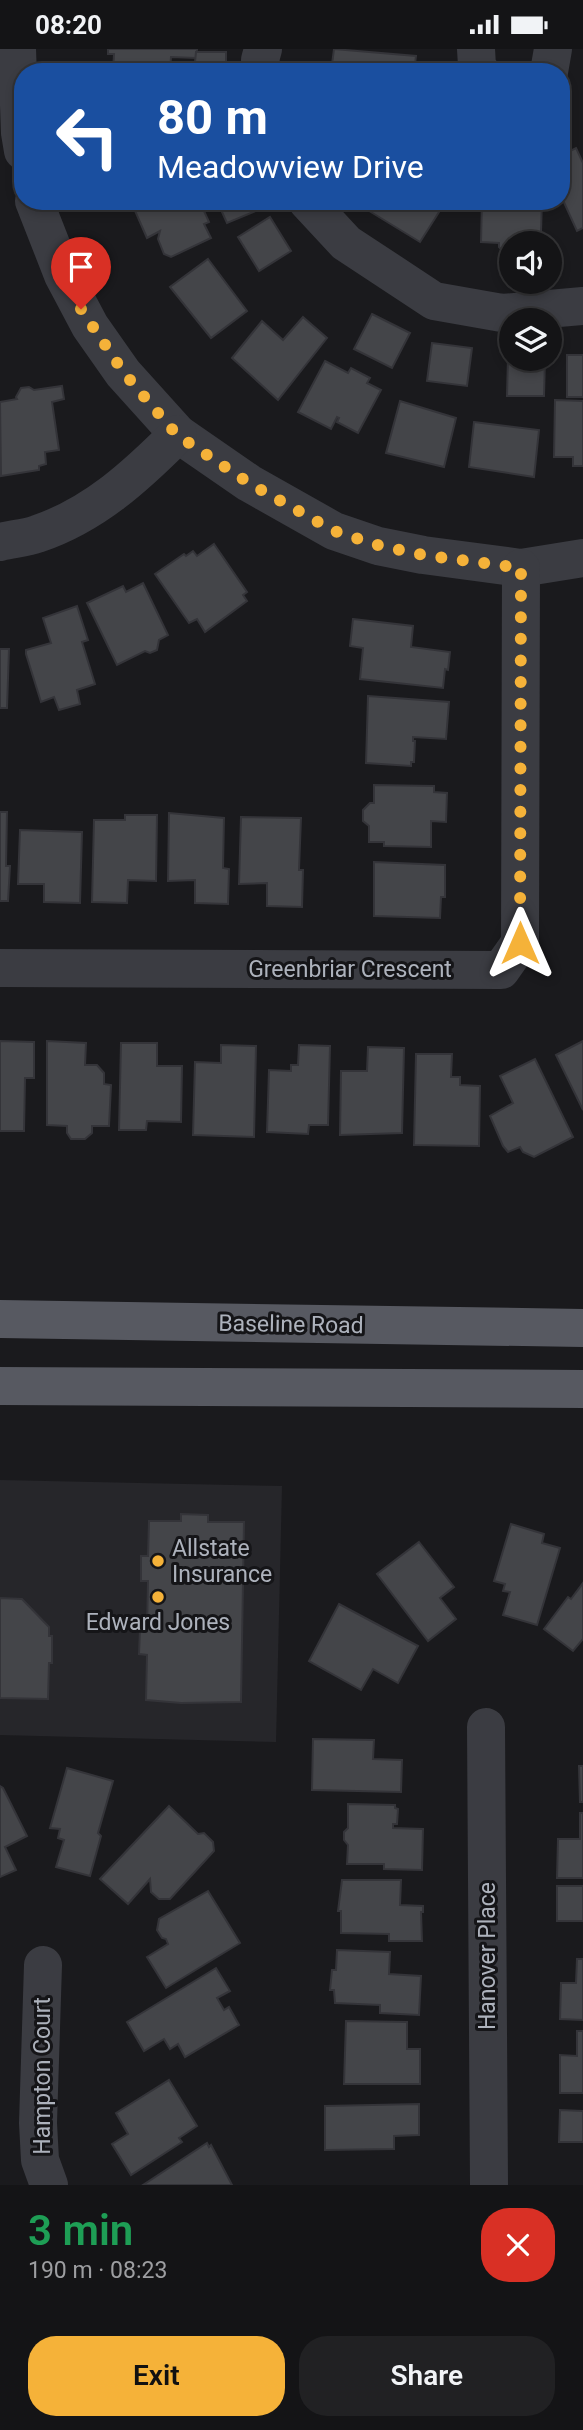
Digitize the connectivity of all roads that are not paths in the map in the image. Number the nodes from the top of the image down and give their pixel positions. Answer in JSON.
{"nodes":[{"id":1,"x":38,"y":210,"type":"edge"},
{"id":2,"x":315,"y":210,"type":"edge"},
{"id":3,"x":583,"y":306,"type":"edge"},
{"id":4,"x":177,"y":435,"type":"junction"},
{"id":5,"x":0,"y":542,"type":"edge"},
{"id":6,"x":583,"y":558,"type":"edge"},
{"id":7,"x":521,"y":568,"type":"junction"},
{"id":8,"x":0,"y":968,"type":"edge"},
{"id":9,"x":0,"y":1319,"type":"edge"},
{"id":10,"x":583,"y":1328,"type":"edge"},
{"id":11,"x":0,"y":1386,"type":"edge"},
{"id":12,"x":583,"y":1389,"type":"edge"},
{"id":13,"x":485,"y":1727,"type":"dead end"},
{"id":14,"x":43,"y":1965,"type":"dead end"},
{"id":15,"x":49,"y":2185,"type":"edge"},
{"id":16,"x":489,"y":2185,"type":"edge"}],
"edges":[{"from":1,"to":4,"type":"street"},
{"from":2,"to":3,"type":"street"},
{"from":4,"to":5,"type":"street"},
{"from":4,"to":7,"type":"street"},
{"from":6,"to":7,"type":"street"},
{"from":7,"to":8,"type":"street","name":"Greenbriar Crescent"},
{"from":9,"to":10,"type":"main road","name":"Baseline Road"},
{"from":11,"to":12,"type":"main road"},
{"from":13,"to":16,"type":"street","name":"Hanover Place"},
{"from":14,"to":15,"type":"street","name":"Hampton Court"}]}
